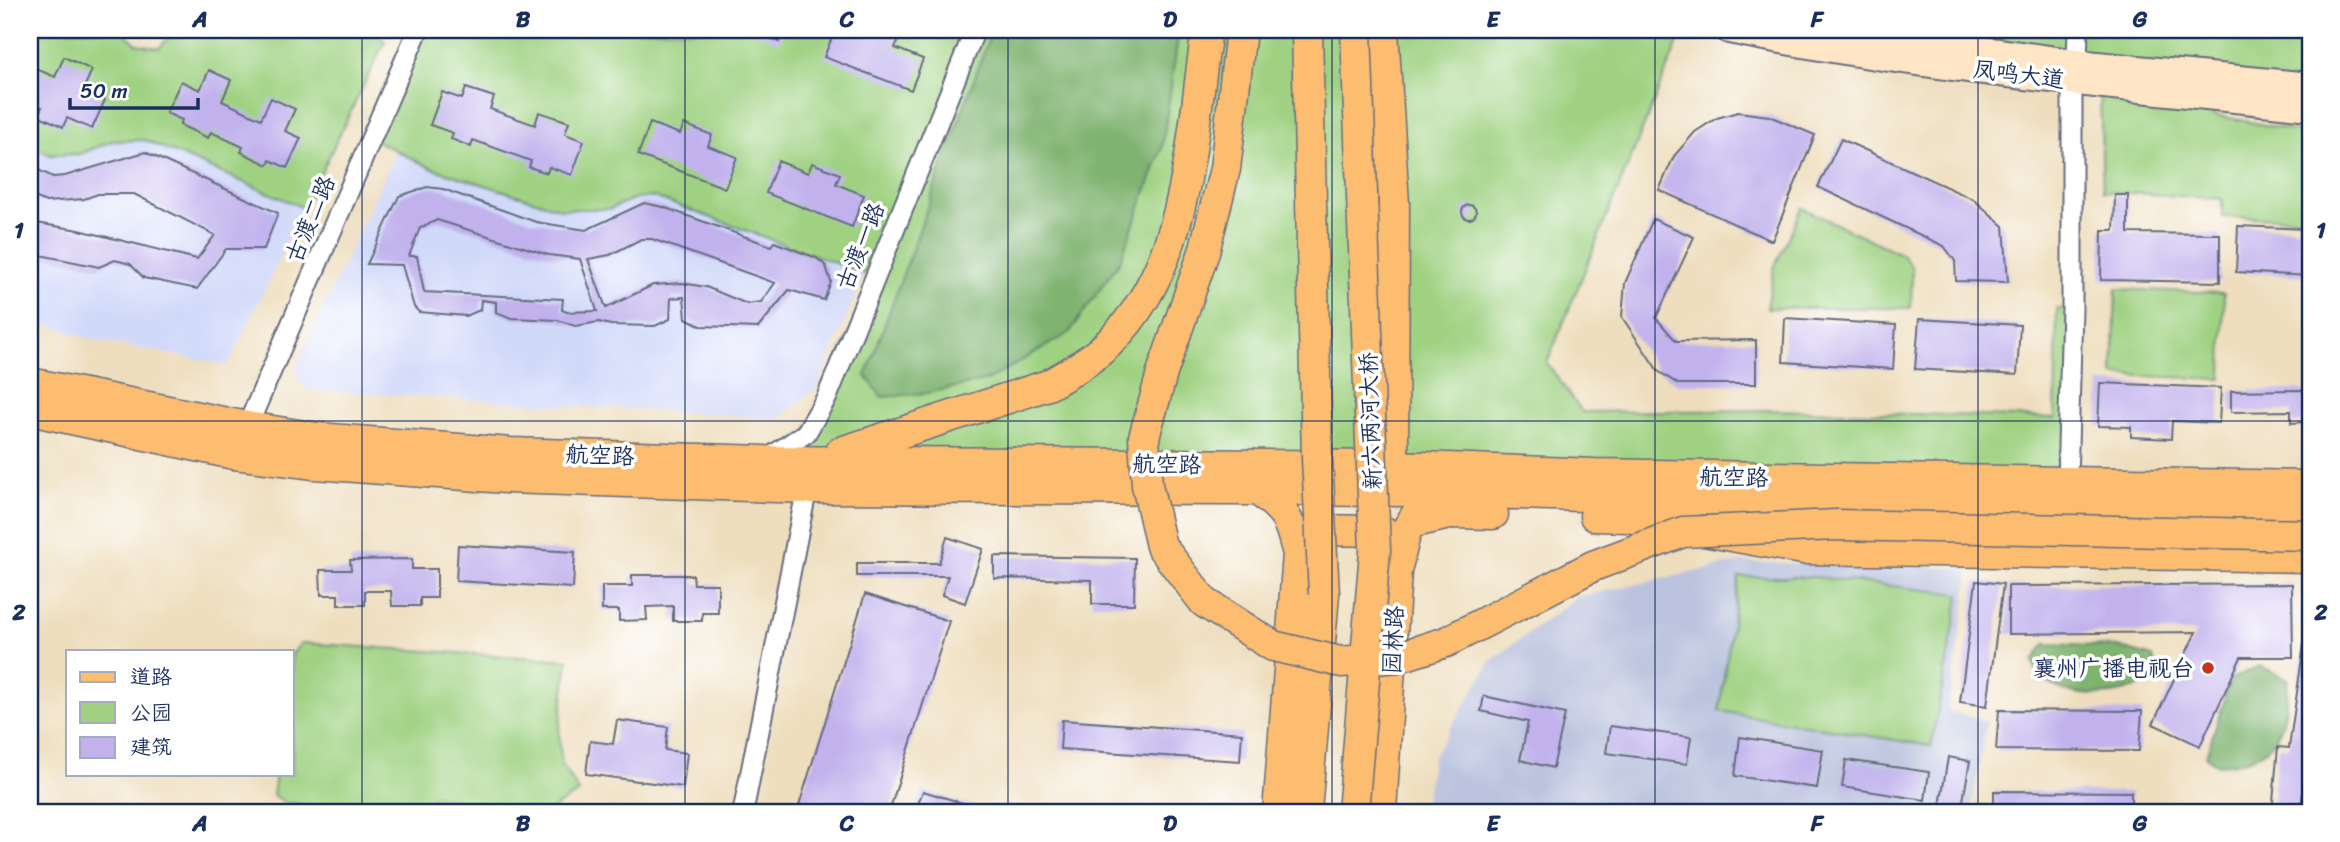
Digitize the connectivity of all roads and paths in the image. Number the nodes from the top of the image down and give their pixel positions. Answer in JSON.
{"nodes":[{"id":1,"x":418,"y":30,"type":"edge"},
{"id":2,"x":975,"y":30,"type":"edge"},
{"id":3,"x":1207,"y":30,"type":"edge"},
{"id":4,"x":1241,"y":30,"type":"edge"},
{"id":5,"x":1307,"y":30,"type":"edge"},
{"id":6,"x":1356,"y":30,"type":"edge"},
{"id":7,"x":1383,"y":30,"type":"edge"},
{"id":8,"x":1729,"y":30,"type":"edge"},
{"id":9,"x":1844,"y":30,"type":"edge"},
{"id":10,"x":2078,"y":30,"type":"edge"},
{"id":11,"x":2074,"y":72,"type":"junction"},
{"id":12,"x":2310,"y":86,"type":"edge"},
{"id":13,"x":2310,"y":107,"type":"edge"},
{"id":14,"x":30,"y":383,"type":"edge"},
{"id":15,"x":30,"y":410,"type":"edge"},
{"id":16,"x":247,"y":428,"type":"junction"},
{"id":17,"x":765,"y":461,"type":"junction"},
{"id":18,"x":1393,"y":466,"type":"junction"},
{"id":19,"x":809,"y":475,"type":"junction"},
{"id":20,"x":2067,"y":482,"type":"junction"},
{"id":21,"x":2310,"y":486,"type":"edge"},
{"id":22,"x":1257,"y":490,"type":"junction"},
{"id":23,"x":1450,"y":492,"type":"junction"},
{"id":24,"x":2310,"y":509,"type":"edge"},
{"id":25,"x":1411,"y":523,"type":"junction"},
{"id":26,"x":2310,"y":535,"type":"edge"},
{"id":27,"x":1297,"y":550,"type":"junction"},
{"id":28,"x":1401,"y":551,"type":"junction"},
{"id":29,"x":2310,"y":557,"type":"edge"},
{"id":30,"x":743,"y":812,"type":"edge"},
{"id":31,"x":1278,"y":812,"type":"edge"},
{"id":32,"x":1306,"y":812,"type":"edge"},
{"id":33,"x":1353,"y":812,"type":"edge"},
{"id":34,"x":1381,"y":812,"type":"edge"}],
"edges":[{"from":1,"to":16,"type":"street","name":"古渡二路"},
{"from":2,"to":17,"type":"street","name":"古渡一路"},
{"from":3,"to":19,"type":"main road"},
{"from":4,"to":26,"type":"main road","bridge":true},
{"from":5,"to":32,"type":"main road","bridge":true},
{"from":6,"to":33,"type":"main road","name":"新六两河大桥","bridge":true},
{"from":7,"to":18,"type":"main road"},
{"from":8,"to":11,"type":"main road","name":"凤鸣大道"},
{"from":9,"to":11,"type":"main road","name":"凤鸣大道"},
{"from":10,"to":11,"type":"street"},
{"from":11,"to":12,"type":"main road","name":"凤鸣大道"},
{"from":11,"to":13,"type":"main road","name":"凤鸣大道"},
{"from":11,"to":20,"type":"street"},
{"from":14,"to":16,"type":"main road","name":"航空路"},
{"from":15,"to":19,"type":"main road","name":"航空路"},
{"from":16,"to":17,"type":"main road","name":"航空路"},
{"from":17,"to":19,"type":"main road","name":"航空路"},
{"from":18,"to":19,"type":"main road","name":"航空路"},
{"from":18,"to":20,"type":"main road","name":"航空路"},
{"from":19,"to":22,"type":"main road","name":"航空路"},
{"from":19,"to":30,"type":"street"},
{"from":20,"to":21,"type":"main road","name":"航空路"},
{"from":22,"to":23,"type":"main road","name":"航空路"},
{"from":22,"to":27,"type":"main road"},
{"from":23,"to":24,"type":"main road","name":"航空路"},
{"from":23,"to":25,"type":"main road","name":"园林路"},
{"from":25,"to":28,"type":"main road","name":"园林路"},
{"from":25,"to":29,"type":"main road"},
{"from":27,"to":28,"type":"main road"},
{"from":27,"to":31,"type":"main road"},
{"from":28,"to":34,"type":"main road","name":"园林路"}]}
